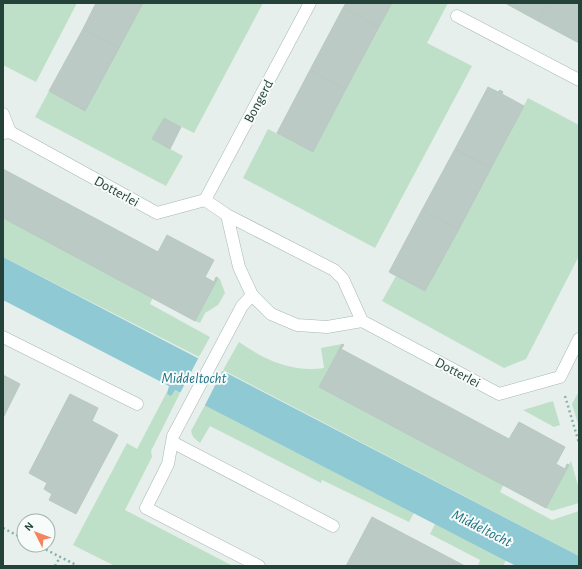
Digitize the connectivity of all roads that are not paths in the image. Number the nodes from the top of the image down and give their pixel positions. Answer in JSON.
{"nodes":[{"id":1,"x":310,"y":3,"type":"edge"},
{"id":2,"x":457,"y":16,"type":"dead end"},
{"id":3,"x":579,"y":80,"type":"edge"},
{"id":4,"x":3,"y":114,"type":"edge"},
{"id":5,"x":7,"y":132,"type":"edge"},
{"id":6,"x":205,"y":200,"type":"junction"},
{"id":7,"x":227,"y":215,"type":"junction"},
{"id":8,"x":252,"y":295,"type":"junction"},
{"id":9,"x":362,"y":321,"type":"junction"},
{"id":10,"x":3,"y":337,"type":"edge"},
{"id":11,"x":579,"y":339,"type":"edge"},
{"id":12,"x":137,"y":404,"type":"dead end"},
{"id":13,"x":172,"y":442,"type":"junction"},
{"id":14,"x":333,"y":526,"type":"dead end"},
{"id":15,"x":259,"y":566,"type":"edge"}],
"edges":[{"from":1,"to":6,"type":"street","name":"Bongerd"},
{"from":2,"to":3,"type":"street"},
{"from":4,"to":5,"type":"street","name":"Dotterlei"},
{"from":5,"to":6,"type":"street","name":"Dotterlei"},
{"from":6,"to":7,"type":"street"},
{"from":7,"to":8,"type":"street"},
{"from":7,"to":9,"type":"street"},
{"from":8,"to":9,"type":"street"},
{"from":8,"to":13,"type":"street"},
{"from":9,"to":11,"type":"street","name":"Dotterlei"},
{"from":10,"to":12,"type":"street"},
{"from":13,"to":14,"type":"street"},
{"from":13,"to":15,"type":"street"}]}
